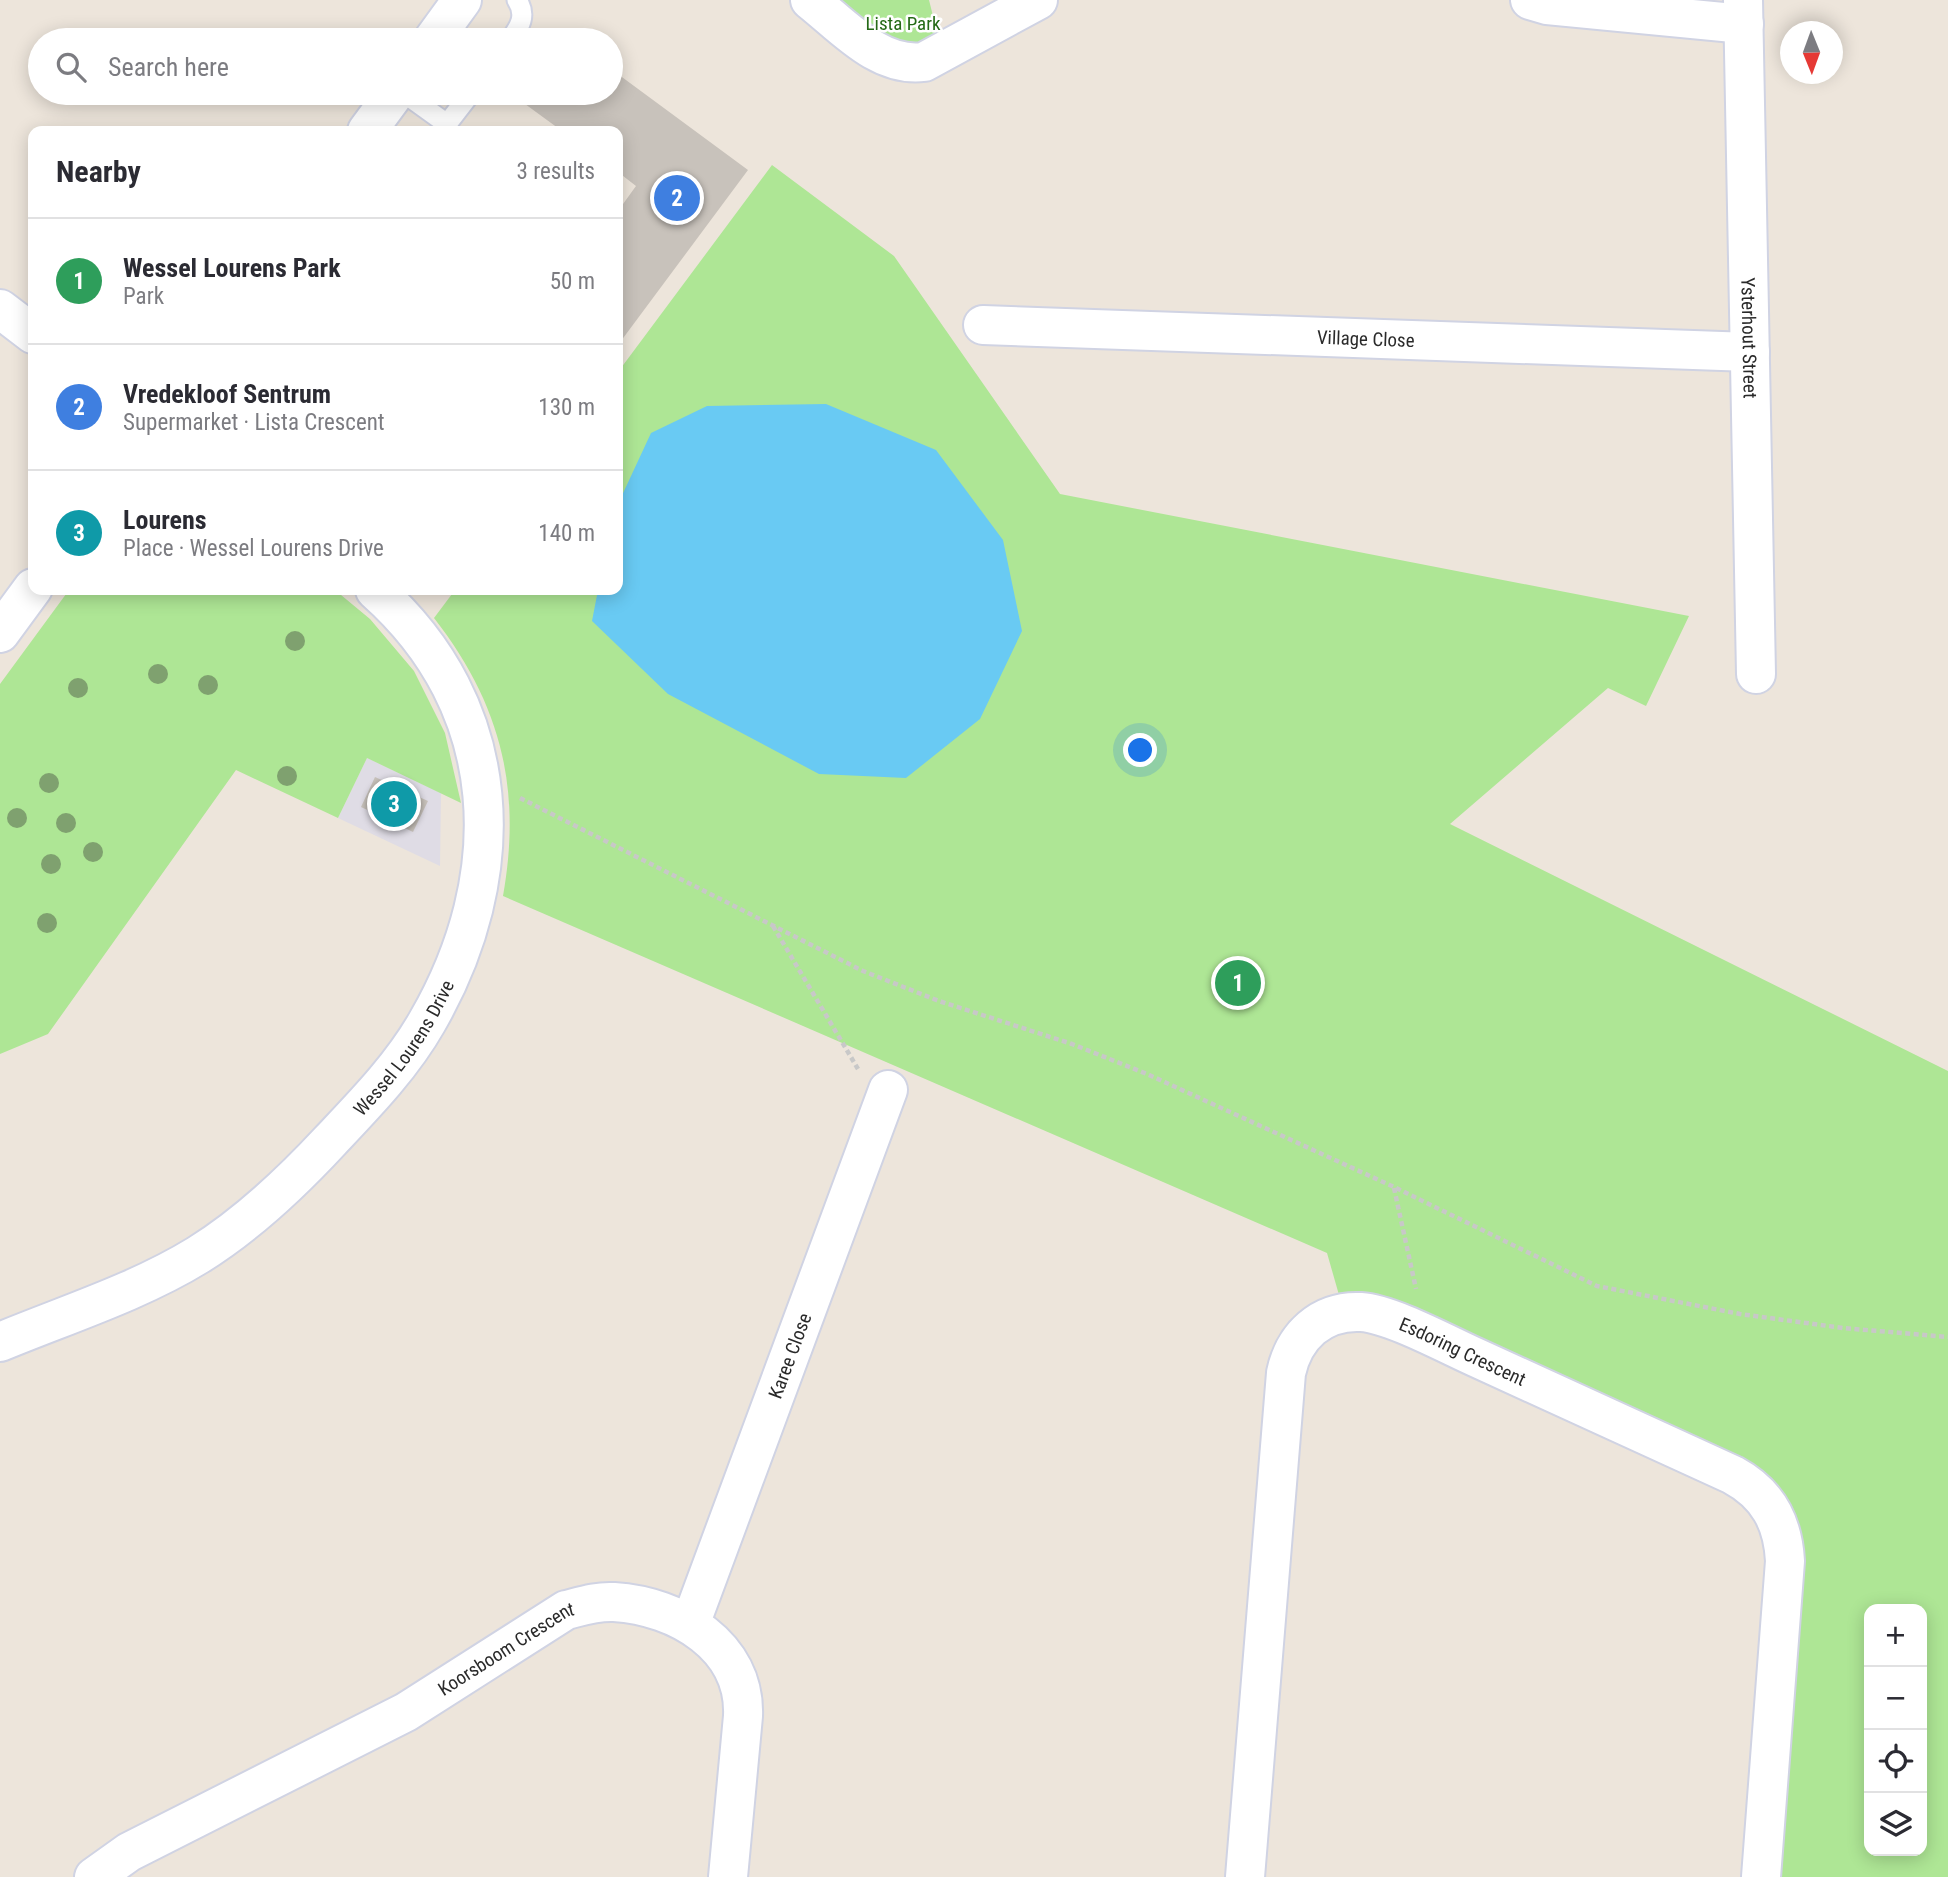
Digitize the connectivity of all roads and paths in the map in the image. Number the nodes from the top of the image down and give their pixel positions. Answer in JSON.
{"nodes":[{"id":1,"x":462,"y":0,"type":"edge"},
{"id":2,"x":517,"y":0,"type":"edge"},
{"id":3,"x":810,"y":0,"type":"edge"},
{"id":4,"x":1038,"y":0,"type":"edge"},
{"id":5,"x":1530,"y":0,"type":"edge"},
{"id":6,"x":1744,"y":12,"type":"edge"},
{"id":7,"x":442,"y":28,"type":"edge"},
{"id":8,"x":519,"y":28,"type":"edge"},
{"id":9,"x":386,"y":105,"type":"edge"},
{"id":10,"x":419,"y":105,"type":"edge"},
{"id":11,"x":464,"y":105,"type":"edge"},
{"id":12,"x":371,"y":126,"type":"edge"},
{"id":13,"x":445,"y":126,"type":"edge"},
{"id":14,"x":451,"y":126,"type":"edge"},
{"id":15,"x":0,"y":309,"type":"edge"},
{"id":16,"x":983,"y":325,"type":"dead end"},
{"id":17,"x":28,"y":330,"type":"edge"},
{"id":18,"x":1750,"y":352,"type":"junction"},
{"id":19,"x":28,"y":594,"type":"edge"},
{"id":20,"x":380,"y":595,"type":"edge"},
{"id":21,"x":2,"y":626,"type":"edge"},
{"id":22,"x":1756,"y":674,"type":"dead end"},
{"id":23,"x":482,"y":779,"type":"junction"},
{"id":24,"x":773,"y":925,"type":"junction"},
{"id":25,"x":885,"y":1100,"type":"joint"},
{"id":26,"x":1394,"y":1188,"type":"junction"},
{"id":27,"x":1426,"y":1335,"type":"junction"},
{"id":28,"x":1948,"y":1337,"type":"edge"},
{"id":29,"x":0,"y":1342,"type":"edge"},
{"id":30,"x":691,"y":1622,"type":"junction"},
{"id":31,"x":94,"y":1877,"type":"edge"},
{"id":32,"x":728,"y":1877,"type":"edge"},
{"id":33,"x":1245,"y":1877,"type":"edge"},
{"id":34,"x":1761,"y":1877,"type":"edge"}],
"edges":[{"from":1,"to":7,"type":"street"},
{"from":2,"to":8,"type":"lane"},
{"from":3,"to":4,"type":"street"},
{"from":5,"to":6,"type":"street"},
{"from":6,"to":18,"type":"street","name":"Ysterhout Street"},
{"from":9,"to":12,"type":"street"},
{"from":10,"to":13,"type":"lane"},
{"from":11,"to":14,"type":"lane"},
{"from":15,"to":17,"type":"street"},
{"from":16,"to":18,"type":"street","name":"Village Close"},
{"from":18,"to":22,"type":"street","name":"Ysterhout Street"},
{"from":19,"to":21,"type":"street"},
{"from":20,"to":23,"type":"street","name":"Wessel Lourens Drive"},
{"from":23,"to":24,"type":"path"},
{"from":23,"to":29,"type":"street","name":"Wessel Lourens Drive"},
{"from":24,"to":25,"type":"path"},
{"from":24,"to":26,"type":"path"},
{"from":25,"to":30,"type":"street","name":"Karee Close"},
{"from":26,"to":27,"type":"path"},
{"from":26,"to":28,"type":"path"},
{"from":27,"to":33,"type":"street","name":"Esdoring Crescent"},
{"from":27,"to":34,"type":"street","name":"Esdoring Crescent"},
{"from":30,"to":31,"type":"street","name":"Koorsboom Crescent"},
{"from":30,"to":32,"type":"street","name":"Koorsboom Crescent"}]}
